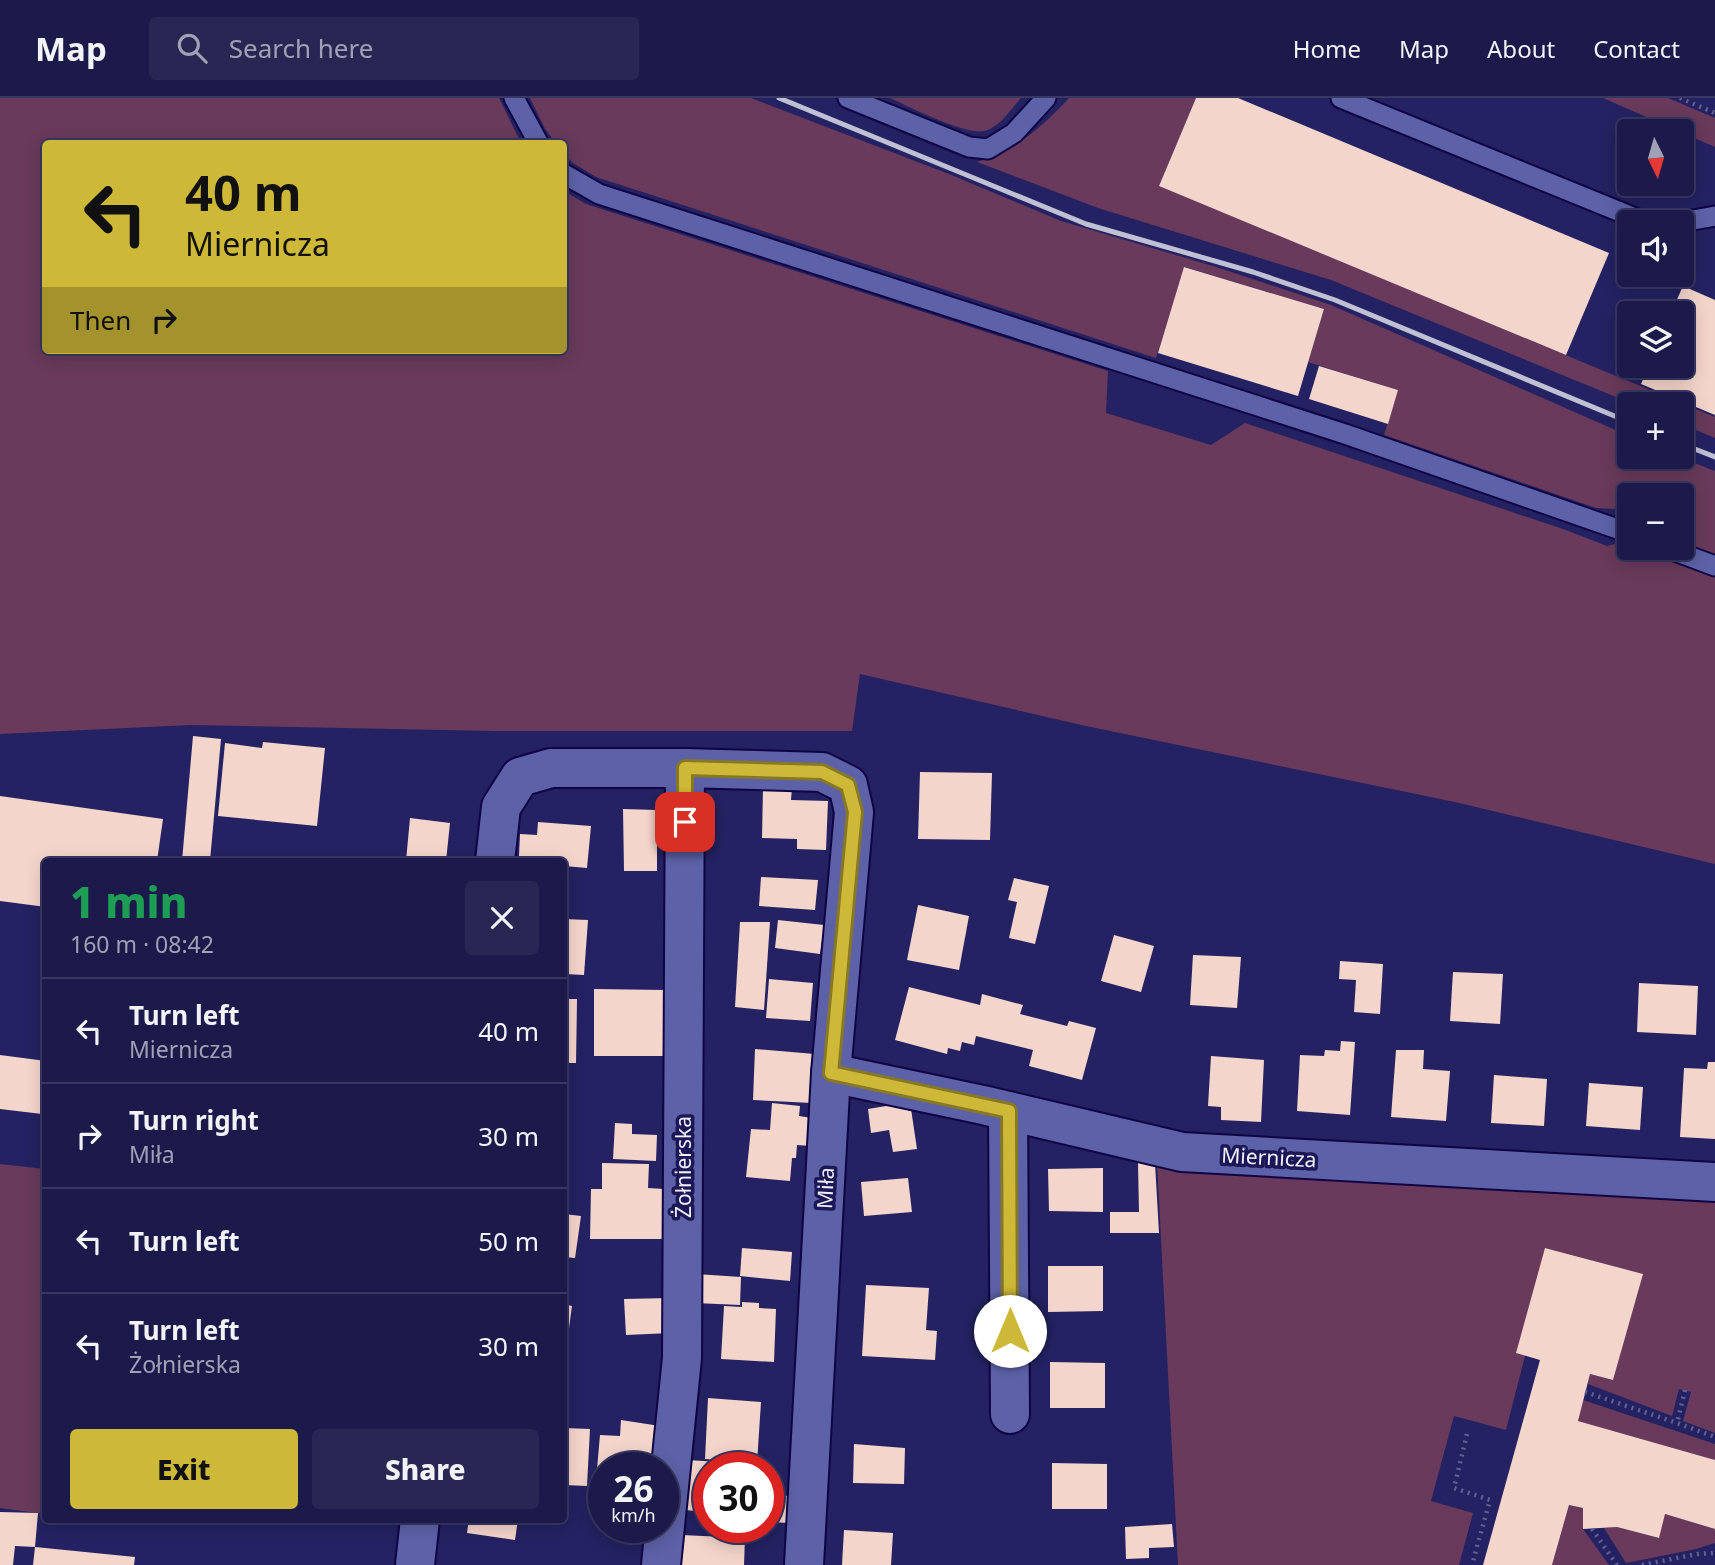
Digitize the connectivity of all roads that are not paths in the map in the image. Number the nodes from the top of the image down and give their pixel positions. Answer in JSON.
{"nodes":[{"id":1,"x":514,"y":98,"type":"edge"},
{"id":2,"x":848,"y":98,"type":"edge"},
{"id":3,"x":1046,"y":98,"type":"edge"},
{"id":4,"x":1341,"y":98,"type":"edge"},
{"id":5,"x":537,"y":140,"type":"edge"},
{"id":6,"x":567,"y":176,"type":"edge"},
{"id":7,"x":1617,"y":211,"type":"edge"},
{"id":8,"x":1715,"y":216,"type":"edge"},
{"id":9,"x":1694,"y":220,"type":"edge"},
{"id":10,"x":1617,"y":529,"type":"edge"},
{"id":11,"x":1694,"y":558,"type":"edge"},
{"id":12,"x":1715,"y":566,"type":"edge"},
{"id":13,"x":685,"y":768,"type":"junction"},
{"id":14,"x":495,"y":858,"type":"edge"},
{"id":15,"x":831,"y":1073,"type":"junction"},
{"id":16,"x":1009,"y":1111,"type":"junction"},
{"id":17,"x":1715,"y":1182,"type":"edge"},
{"id":18,"x":1010,"y":1413,"type":"dead end"},
{"id":19,"x":420,"y":1523,"type":"edge"},
{"id":20,"x":415,"y":1565,"type":"edge"},
{"id":21,"x":661,"y":1565,"type":"edge"},
{"id":22,"x":804,"y":1565,"type":"edge"}],
"edges":[{"from":1,"to":5,"type":"lane"},
{"from":2,"to":3,"type":"lane"},
{"from":4,"to":7,"type":"lane"},
{"from":6,"to":10,"type":"lane"},
{"from":8,"to":9,"type":"lane"},
{"from":11,"to":12,"type":"lane"},
{"from":13,"to":14,"type":"street"},
{"from":13,"to":15,"type":"street","name":"Miła"},
{"from":13,"to":21,"type":"street","name":"Żołnierska"},
{"from":15,"to":16,"type":"street","name":"Miernicza"},
{"from":15,"to":22,"type":"street","name":"Miła"},
{"from":16,"to":17,"type":"street","name":"Miernicza"},
{"from":16,"to":18,"type":"street"},
{"from":19,"to":20,"type":"street"}]}
